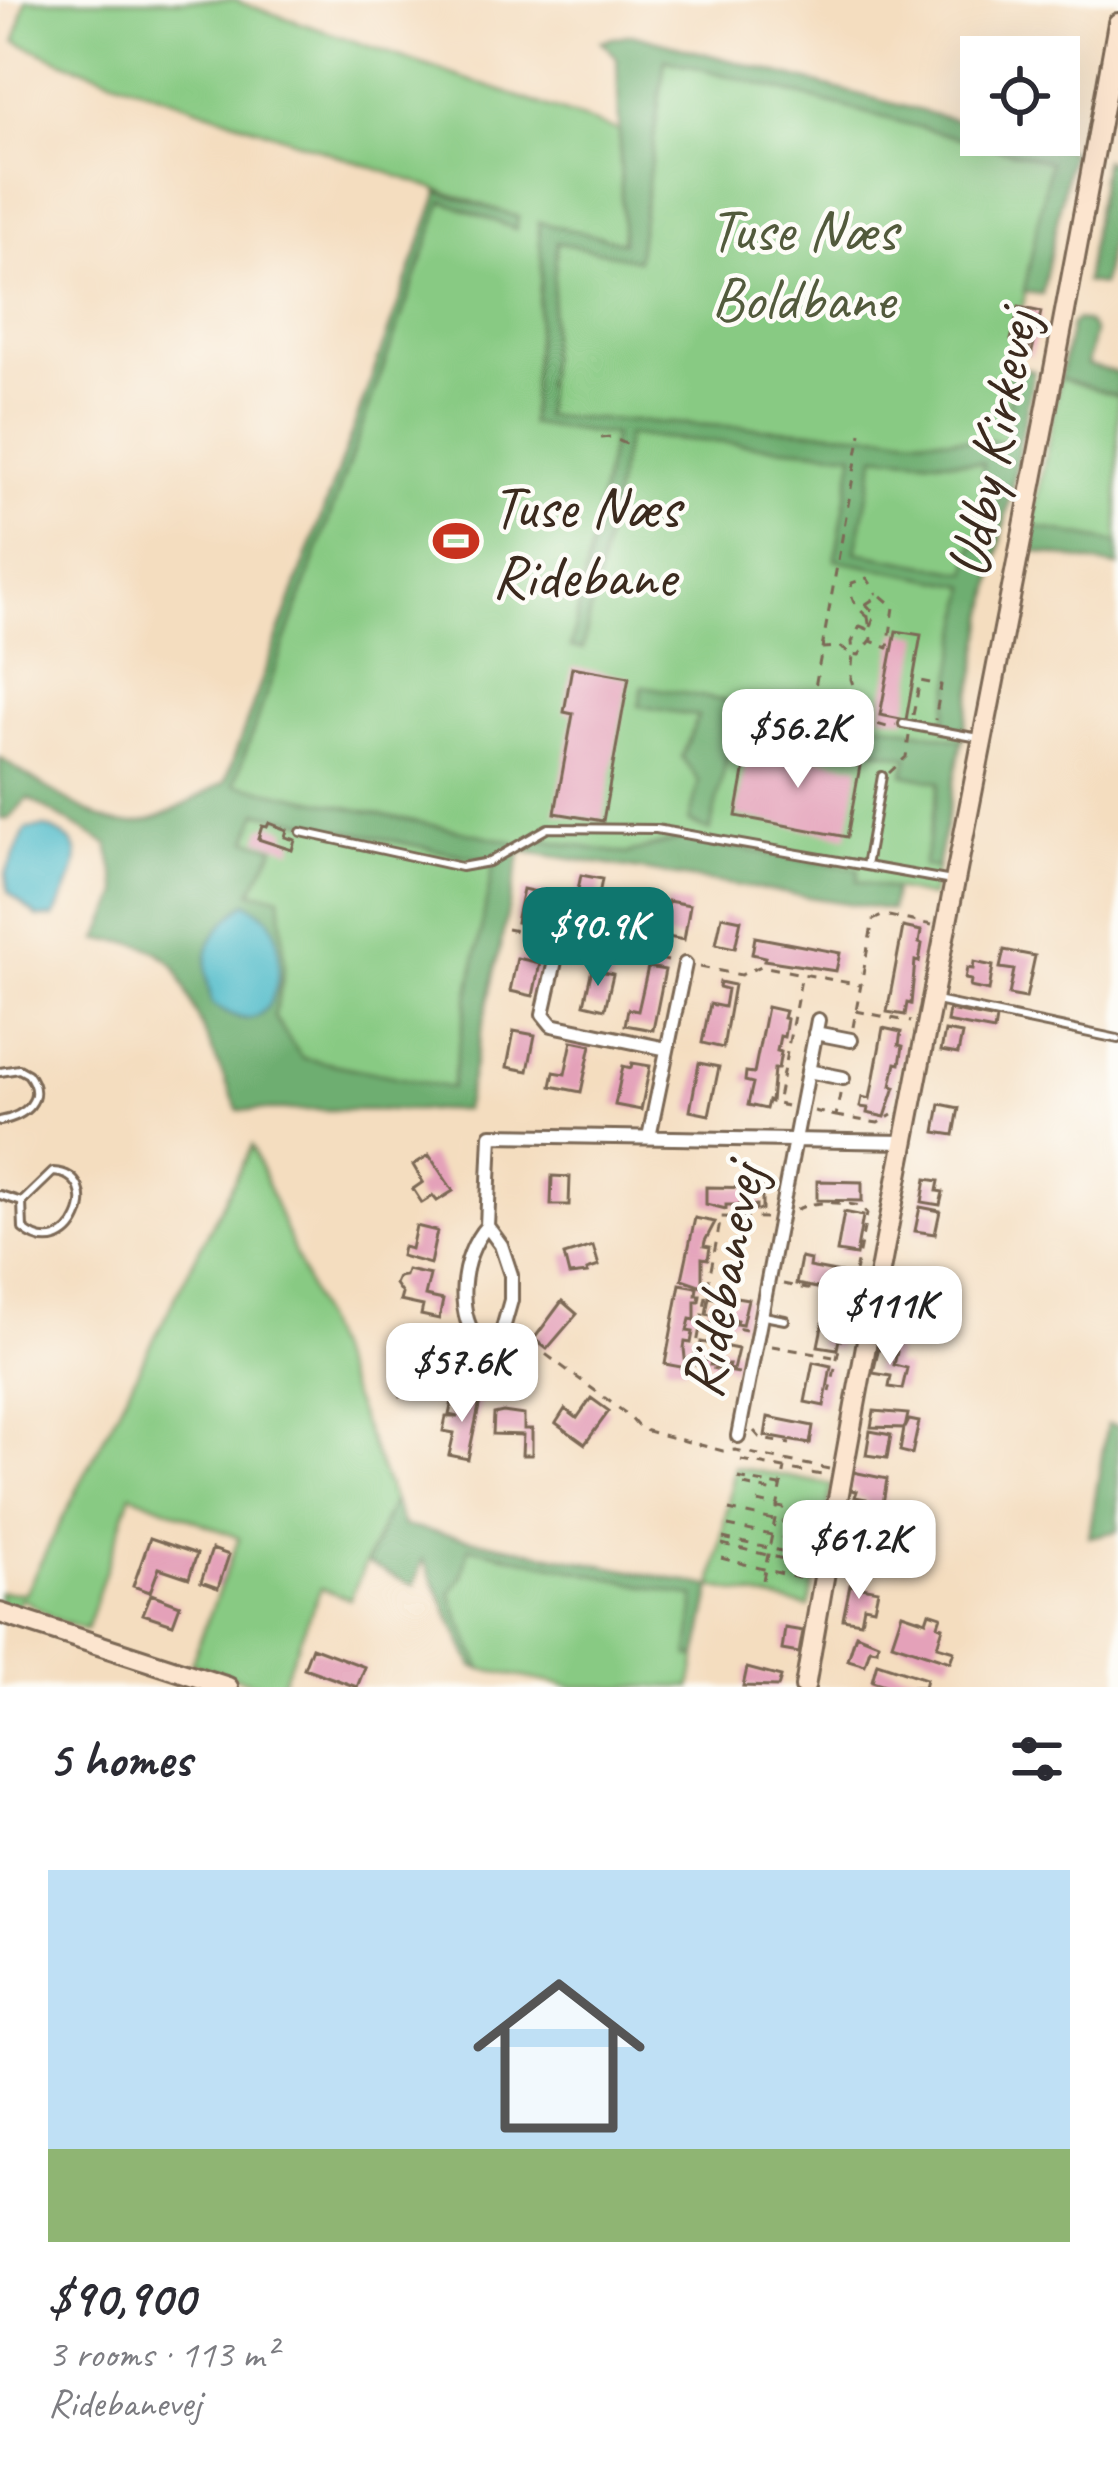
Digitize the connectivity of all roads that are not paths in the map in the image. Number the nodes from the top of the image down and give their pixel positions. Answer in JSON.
{"nodes":[{"id":1,"x":1118,"y":23,"type":"edge"},
{"id":2,"x":904,"y":724,"type":"road end"},
{"id":3,"x":983,"y":739,"type":"junction"},
{"id":4,"x":882,"y":776,"type":"dead end"},
{"id":5,"x":302,"y":832,"type":"dead end"},
{"id":6,"x":866,"y":866,"type":"junction"},
{"id":7,"x":956,"y":882,"type":"junction"},
{"id":8,"x":560,"y":939,"type":"dead end"},
{"id":9,"x":686,"y":964,"type":"dead end"},
{"id":10,"x":932,"y":1000,"type":"junction"},
{"id":11,"x":1118,"y":1039,"type":"edge"},
{"id":12,"x":850,"y":1040,"type":"dead end"},
{"id":13,"x":667,"y":1049,"type":"junction"},
{"id":14,"x":808,"y":1071,"type":"junction"},
{"id":15,"x":0,"y":1072,"type":"edge"},
{"id":16,"x":844,"y":1078,"type":"dead end"},
{"id":17,"x":0,"y":1121,"type":"edge"},
{"id":18,"x":649,"y":1137,"type":"junction"},
{"id":19,"x":794,"y":1142,"type":"junction"},
{"id":20,"x":905,"y":1142,"type":"junction"},
{"id":21,"x":0,"y":1195,"type":"edge"},
{"id":22,"x":22,"y":1202,"type":"junction"},
{"id":23,"x":488,"y":1226,"type":"junction"},
{"id":24,"x":768,"y":1317,"type":"junction"},
{"id":25,"x":785,"y":1320,"type":"dead end"},
{"id":26,"x":738,"y":1436,"type":"dead end"},
{"id":27,"x":0,"y":1613,"type":"edge"},
{"id":28,"x":228,"y":1687,"type":"edge"},
{"id":29,"x":805,"y":1687,"type":"edge"}],
"edges":[{"from":1,"to":3,"type":"street","name":"Udby Kirkevej"},
{"from":2,"to":3,"type":"lane"},
{"from":3,"to":7,"type":"street","name":"Udby Kirkevej"},
{"from":4,"to":6,"type":"lane"},
{"from":5,"to":6,"type":"lane"},
{"from":6,"to":7,"type":"lane"},
{"from":7,"to":10,"type":"street","name":"Udby Kirkevej"},
{"from":8,"to":13,"type":"street"},
{"from":9,"to":13,"type":"street","name":"Ridebanevej"},
{"from":10,"to":11,"type":"lane"},
{"from":10,"to":20,"type":"street","name":"Udby Kirkevej"},
{"from":12,"to":14,"type":"street","name":"Ridebanevej"},
{"from":13,"to":18,"type":"street","name":"Ridebanevej"},
{"from":14,"to":16,"type":"street"},
{"from":14,"to":19,"type":"street","name":"Ridebanevej"},
{"from":15,"to":17,"type":"lane"},
{"from":18,"to":19,"type":"street","name":"Ridebanevej"},
{"from":18,"to":23,"type":"street","name":"Ridebanevej"},
{"from":19,"to":20,"type":"street","name":"Ridebanevej"},
{"from":19,"to":24,"type":"street","name":"Ridebanevej"},
{"from":20,"to":29,"type":"street","name":"Udby Kirkevej"},
{"from":21,"to":22,"type":"lane"},
{"from":22,"to":22,"type":"lane"},
{"from":23,"to":23,"type":"street","name":"Ridebanevej"},
{"from":24,"to":25,"type":"lane"},
{"from":24,"to":26,"type":"street","name":"Ridebanevej"},
{"from":27,"to":28,"type":"street"}]}
